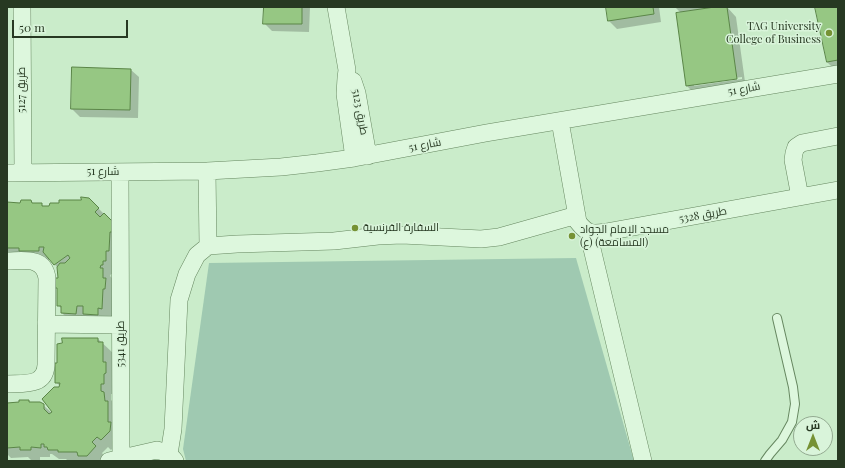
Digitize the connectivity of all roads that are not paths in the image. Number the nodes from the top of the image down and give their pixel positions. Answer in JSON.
{"nodes":[{"id":1,"x":22,"y":7,"type":"edge"},
{"id":2,"x":336,"y":7,"type":"edge"},
{"id":3,"x":838,"y":74,"type":"edge"},
{"id":4,"x":560,"y":121,"type":"junction"},
{"id":5,"x":838,"y":136,"type":"edge"},
{"id":6,"x":361,"y":157,"type":"junction"},
{"id":7,"x":207,"y":171,"type":"junction"},
{"id":8,"x":120,"y":172,"type":"junction"},
{"id":9,"x":15,"y":173,"type":"edge"},
{"id":10,"x":838,"y":190,"type":"edge"},
{"id":11,"x":800,"y":197,"type":"junction"},
{"id":12,"x":577,"y":215,"type":"junction"},
{"id":13,"x":588,"y":232,"type":"junction"},
{"id":14,"x":208,"y":246,"type":"junction"},
{"id":15,"x":7,"y":261,"type":"edge"},
{"id":16,"x":777,"y":318,"type":"dead end"},
{"id":17,"x":46,"y":324,"type":"junction"},
{"id":18,"x":120,"y":325,"type":"junction"},
{"id":19,"x":7,"y":384,"type":"edge"},
{"id":20,"x":172,"y":458,"type":"edge"},
{"id":21,"x":115,"y":460,"type":"edge"},
{"id":22,"x":643,"y":461,"type":"edge"},
{"id":23,"x":766,"y":461,"type":"edge"}],
"edges":[{"from":1,"to":9,"type":"street","name":"طريق 5127"},
{"from":2,"to":6,"type":"street","name":"طريق 5123"},
{"from":3,"to":4,"type":"street","name":"شارع 51"},
{"from":4,"to":6,"type":"street","name":"شارع 51"},
{"from":4,"to":12,"type":"street"},
{"from":5,"to":11,"type":"street"},
{"from":6,"to":7,"type":"street","name":"شارع 51"},
{"from":7,"to":8,"type":"street","name":"شارع 51"},
{"from":7,"to":14,"type":"street"},
{"from":8,"to":9,"type":"street","name":"شارع 51"},
{"from":8,"to":18,"type":"street","name":"طريق 5341"},
{"from":10,"to":11,"type":"street","name":"طريق 5328"},
{"from":11,"to":13,"type":"street","name":"طريق 5328"},
{"from":12,"to":13,"type":"street"},
{"from":12,"to":14,"type":"street"},
{"from":13,"to":22,"type":"street"},
{"from":14,"to":20,"type":"street"},
{"from":15,"to":17,"type":"street"},
{"from":16,"to":23,"type":"lane"},
{"from":17,"to":18,"type":"street"},
{"from":17,"to":19,"type":"street"},
{"from":18,"to":21,"type":"street","name":"طريق 5341"},
{"from":20,"to":21,"type":"street","name":"طريق 5341"}]}
